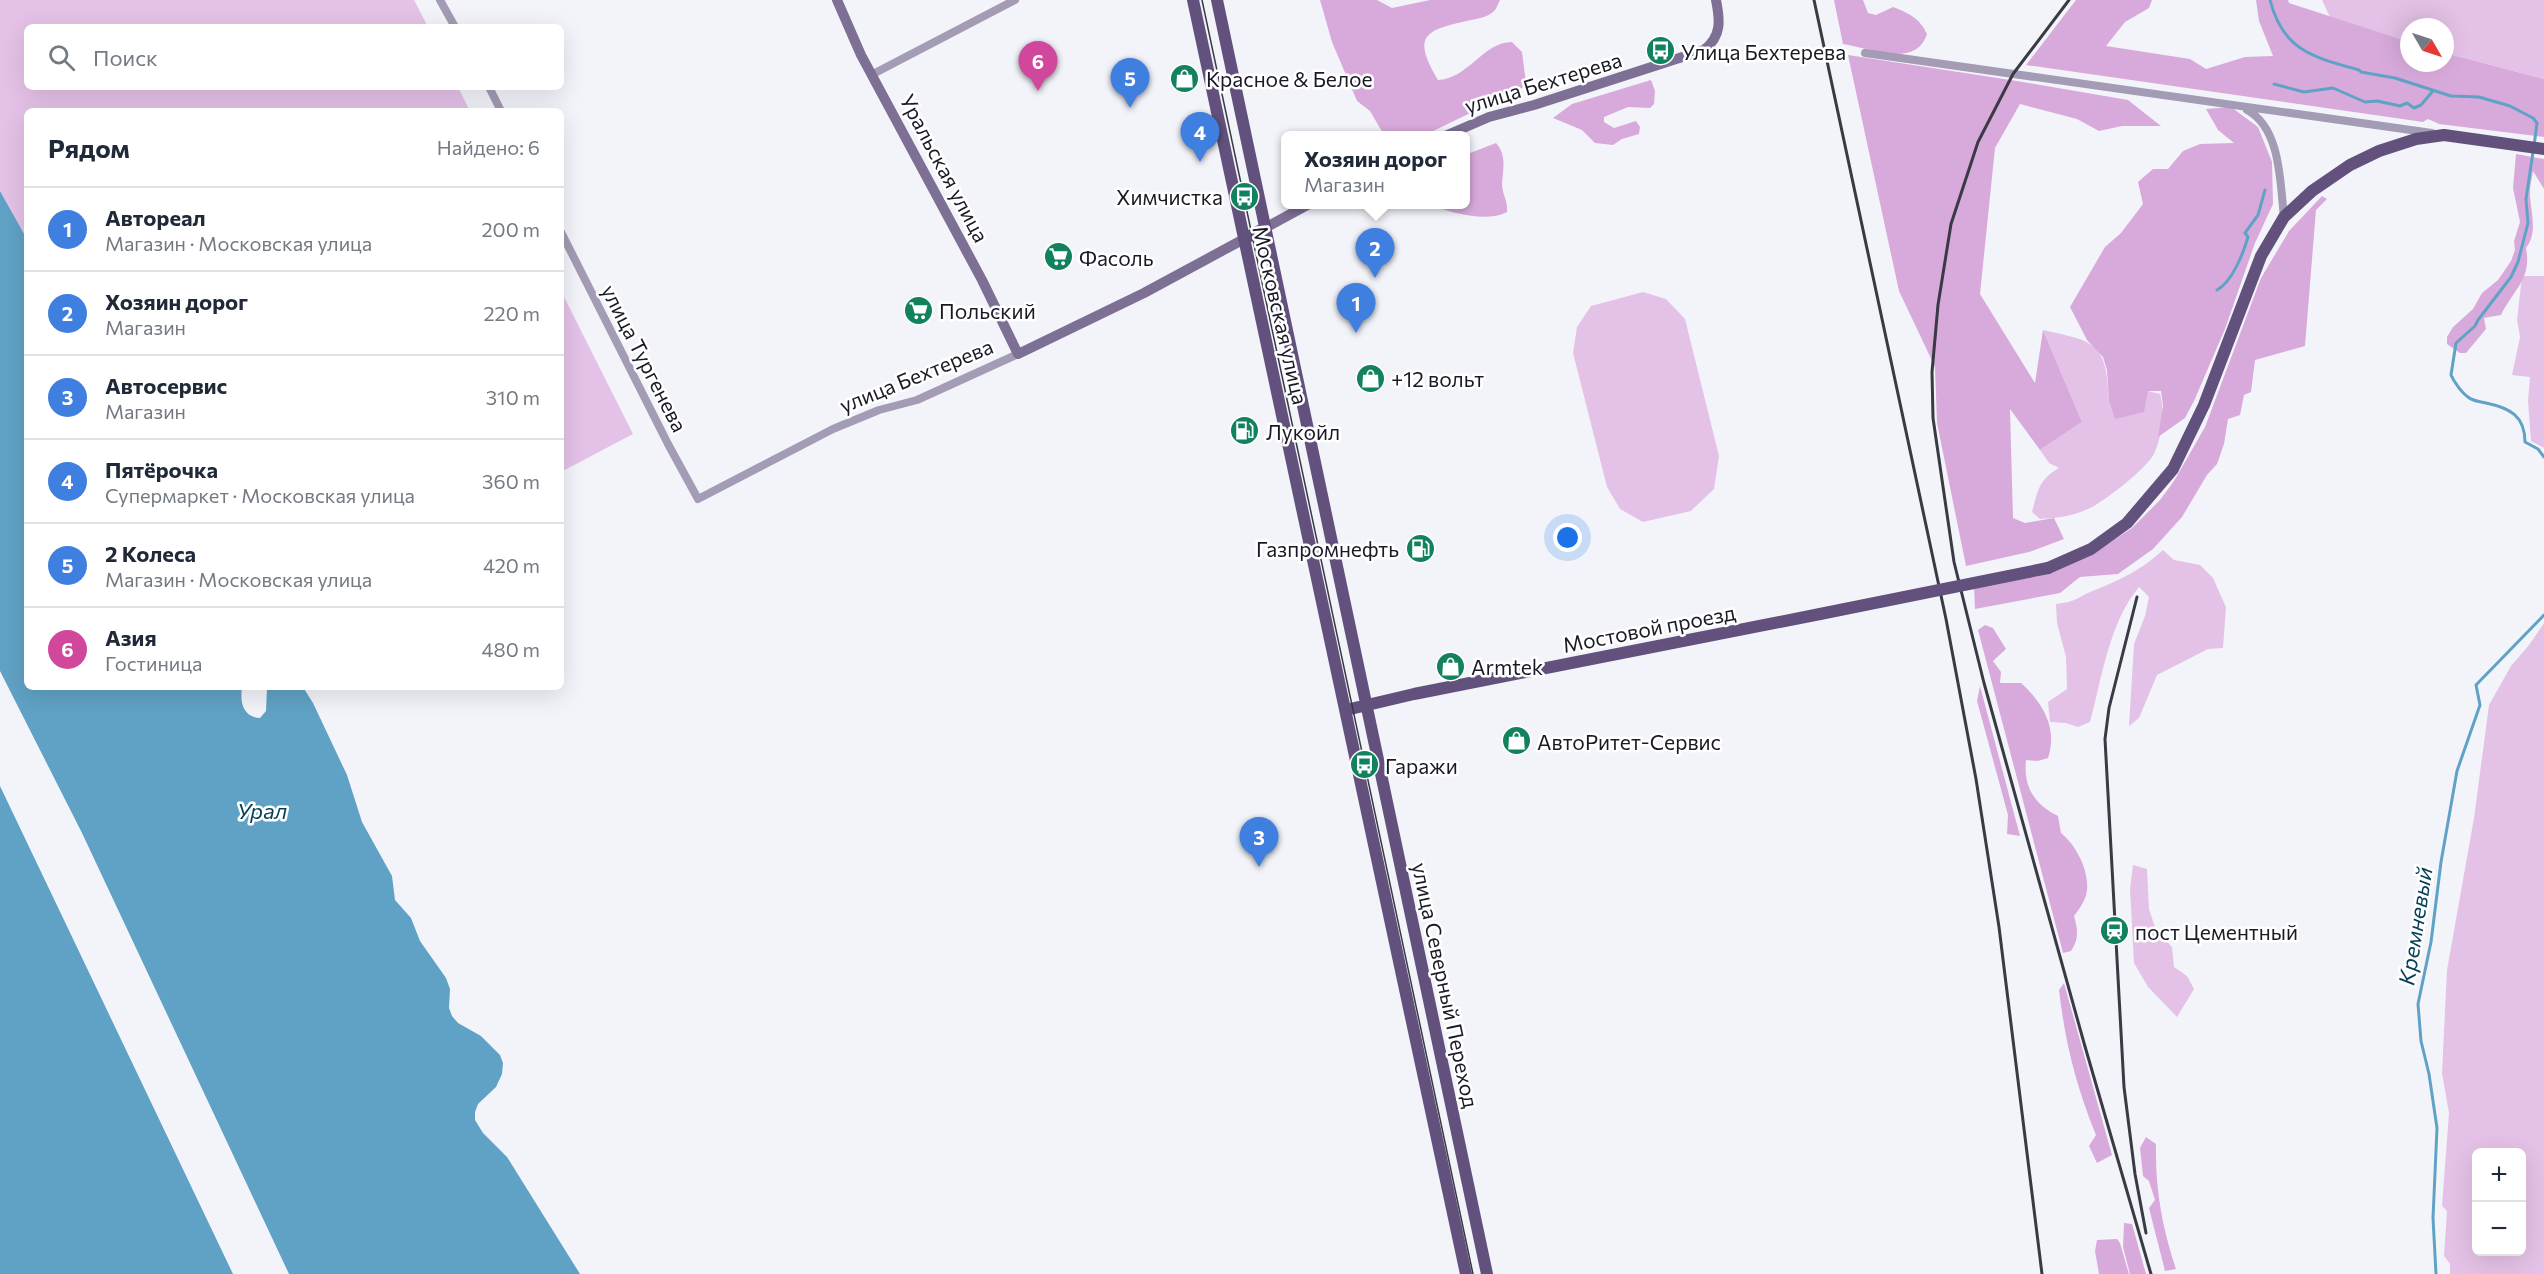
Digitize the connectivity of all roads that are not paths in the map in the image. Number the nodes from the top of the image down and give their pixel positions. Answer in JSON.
{"nodes":[{"id":1,"x":440,"y":0,"type":"edge"},
{"id":2,"x":837,"y":0,"type":"edge"},
{"id":3,"x":1015,"y":0,"type":"edge"},
{"id":4,"x":1193,"y":0,"type":"edge"},
{"id":5,"x":1217,"y":0,"type":"edge"},
{"id":6,"x":1716,"y":0,"type":"edge"},
{"id":7,"x":453,"y":24,"type":"edge"},
{"id":8,"x":1865,"y":53,"type":"dead end"},
{"id":9,"x":873,"y":74,"type":"junction"},
{"id":10,"x":490,"y":90,"type":"edge"},
{"id":11,"x":2241,"y":106,"type":"junction"},
{"id":12,"x":500,"y":108,"type":"edge"},
{"id":13,"x":1455,"y":131,"type":"edge"},
{"id":14,"x":2444,"y":135,"type":"junction"},
{"id":15,"x":2544,"y":149,"type":"edge"},
{"id":16,"x":1300,"y":209,"type":"edge"},
{"id":17,"x":2284,"y":218,"type":"junction"},
{"id":18,"x":1265,"y":228,"type":"junction"},
{"id":19,"x":564,"y":238,"type":"edge"},
{"id":20,"x":1244,"y":239,"type":"junction"},
{"id":21,"x":1018,"y":354,"type":"junction"},
{"id":22,"x":698,"y":498,"type":"joint"},
{"id":23,"x":1367,"y":705,"type":"junction"},
{"id":24,"x":1346,"y":710,"type":"junction"},
{"id":25,"x":1466,"y":1274,"type":"edge"},
{"id":26,"x":1487,"y":1274,"type":"edge"}],
"edges":[{"from":1,"to":7,"type":"street"},
{"from":2,"to":9,"type":"street","name":"Уральская улица"},
{"from":3,"to":9,"type":"street"},
{"from":4,"to":20,"type":"main road","name":"Московская улица"},
{"from":5,"to":18,"type":"main road","name":"Московская улица"},
{"from":6,"to":13,"type":"street","name":"улица Бехтерева"},
{"from":8,"to":11,"type":"street"},
{"from":9,"to":21,"type":"street","name":"Уральская улица"},
{"from":10,"to":12,"type":"street"},
{"from":11,"to":14,"type":"street"},
{"from":11,"to":17,"type":"street"},
{"from":14,"to":15,"type":"main road","name":"Мостовой проезд"},
{"from":14,"to":17,"type":"main road","name":"Мостовой проезд"},
{"from":16,"to":18,"type":"street","name":"улица Бехтерева"},
{"from":17,"to":23,"type":"main road","name":"Мостовой проезд","bridge":true},
{"from":18,"to":20,"type":"main road","name":"улица Бехтерева"},
{"from":18,"to":23,"type":"main road","name":"Московская улица"},
{"from":19,"to":22,"type":"street","name":"улица Тургенева"},
{"from":20,"to":21,"type":"street","name":"улица Бехтерева"},
{"from":20,"to":24,"type":"main road","name":"Московская улица"},
{"from":21,"to":22,"type":"street","name":"улица Бехтерева"},
{"from":23,"to":24,"type":"main road","name":"Мостовой проезд"},
{"from":23,"to":26,"type":"main road","name":"улица Северный Переход"},
{"from":24,"to":25,"type":"main road","name":"улица Северный Переход"}]}
